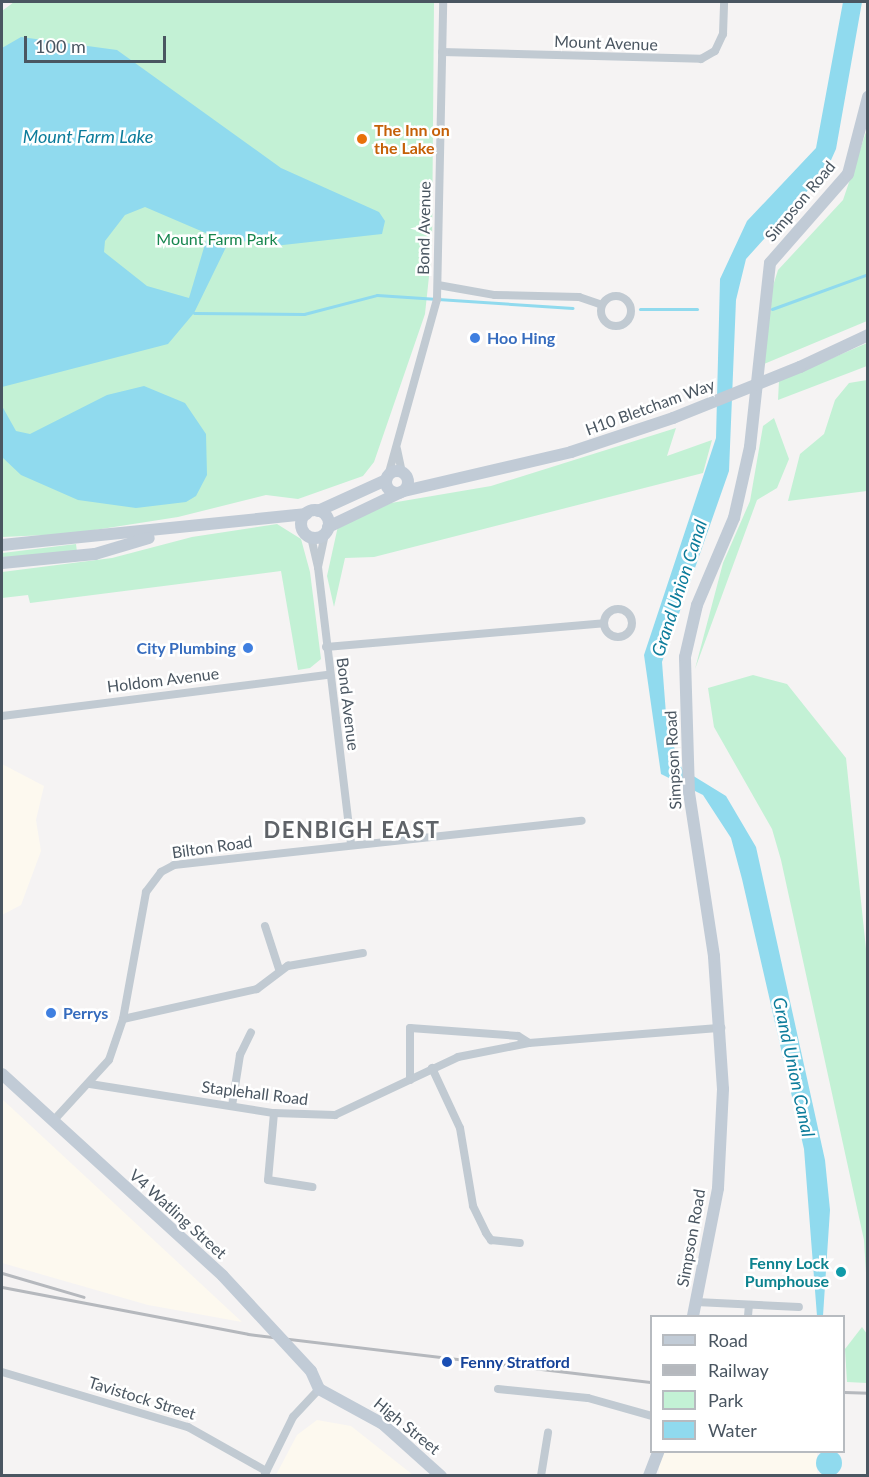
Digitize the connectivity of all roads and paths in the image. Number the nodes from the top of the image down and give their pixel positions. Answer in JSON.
{"nodes":[{"id":1,"x":443,"y":2,"type":"edge"},
{"id":2,"x":724,"y":2,"type":"edge"},
{"id":3,"x":442,"y":52,"type":"junction"},
{"id":4,"x":867,"y":97,"type":"edge"},
{"id":5,"x":438,"y":285,"type":"junction"},
{"id":6,"x":602,"y":305,"type":"dead end"},
{"id":7,"x":867,"y":335,"type":"edge"},
{"id":8,"x":396,"y":449,"type":"junction"},
{"id":9,"x":387,"y":478,"type":"junction"},
{"id":10,"x":403,"y":484,"type":"junction"},
{"id":11,"x":318,"y":511,"type":"junction"},
{"id":12,"x":306,"y":514,"type":"junction"},
{"id":13,"x":278,"y":516,"type":"junction"},
{"id":14,"x":327,"y":530,"type":"junction"},
{"id":15,"x":164,"y":532,"type":"junction"},
{"id":16,"x":307,"y":534,"type":"junction"},
{"id":17,"x":2,"y":546,"type":"edge"},
{"id":18,"x":2,"y":563,"type":"edge"},
{"id":19,"x":318,"y":567,"type":"junction"},
{"id":20,"x":604,"y":623,"type":"dead end"},
{"id":21,"x":326,"y":647,"type":"junction"},
{"id":22,"x":328,"y":675,"type":"junction"},
{"id":23,"x":2,"y":716,"type":"edge"},
{"id":24,"x":582,"y":821,"type":"dead end"},
{"id":25,"x":351,"y":845,"type":"junction"},
{"id":26,"x":265,"y":926,"type":"dead end"},
{"id":27,"x":363,"y":953,"type":"dead end"},
{"id":28,"x":279,"y":969,"type":"junction"},
{"id":29,"x":123,"y":1019,"type":"junction"},
{"id":30,"x":720,"y":1028,"type":"junction"},
{"id":31,"x":251,"y":1032,"type":"dead end"},
{"id":32,"x":529,"y":1043,"type":"junction"},
{"id":33,"x":432,"y":1068,"type":"junction"},
{"id":34,"x":2,"y":1074,"type":"edge"},
{"id":35,"x":410,"y":1080,"type":"junction"},
{"id":36,"x":90,"y":1084,"type":"junction"},
{"id":37,"x":232,"y":1106,"type":"junction"},
{"id":38,"x":274,"y":1113,"type":"junction"},
{"id":39,"x":54,"y":1120,"type":"junction"},
{"id":40,"x":312,"y":1187,"type":"dead end"},
{"id":41,"x":520,"y":1243,"type":"dead end"},
{"id":42,"x":696,"y":1302,"type":"junction"},
{"id":43,"x":748,"y":1305,"type":"junction"},
{"id":44,"x":799,"y":1307,"type":"dead end"},
{"id":45,"x":693,"y":1315,"type":"edge"},
{"id":46,"x":748,"y":1315,"type":"edge"},
{"id":47,"x":2,"y":1372,"type":"edge"},
{"id":48,"x":319,"y":1389,"type":"junction"},
{"id":49,"x":498,"y":1389,"type":"dead end"},
{"id":50,"x":650,"y":1416,"type":"edge"},
{"id":51,"x":548,"y":1433,"type":"dead end"},
{"id":52,"x":658,"y":1453,"type":"edge"},
{"id":53,"x":265,"y":1473,"type":"edge"},
{"id":54,"x":441,"y":1476,"type":"edge"},
{"id":55,"x":541,"y":1476,"type":"edge"},
{"id":56,"x":649,"y":1476,"type":"edge"}],
"edges":[{"from":1,"to":3,"type":"street","name":"Bond Avenue"},
{"from":2,"to":3,"type":"street","name":"Mount Avenue"},
{"from":3,"to":5,"type":"street","name":"Bond Avenue"},
{"from":4,"to":30,"type":"street","name":"Simpson Road"},
{"from":5,"to":6,"type":"street"},
{"from":5,"to":8,"type":"street","name":"Bond Avenue"},
{"from":7,"to":10,"type":"street","name":"H10 Bletcham Way","bridge":true},
{"from":8,"to":9,"type":"street","name":"Bond Avenue"},
{"from":8,"to":10,"type":"street","name":"Bond Avenue"},
{"from":9,"to":10,"type":"street"},
{"from":9,"to":10,"type":"street"},
{"from":9,"to":11,"type":"street"},
{"from":10,"to":14,"type":"street"},
{"from":11,"to":12,"type":"street"},
{"from":11,"to":14,"type":"street"},
{"from":12,"to":13,"type":"street"},
{"from":12,"to":16,"type":"street"},
{"from":13,"to":15,"type":"street"},
{"from":13,"to":16,"type":"street"},
{"from":14,"to":16,"type":"street"},
{"from":14,"to":19,"type":"street","name":"Bond Avenue"},
{"from":15,"to":17,"type":"street"},
{"from":15,"to":18,"type":"street"},
{"from":16,"to":19,"type":"street","name":"Bond Avenue"},
{"from":19,"to":21,"type":"street","name":"Bond Avenue"},
{"from":20,"to":21,"type":"street"},
{"from":21,"to":22,"type":"street","name":"Bond Avenue"},
{"from":22,"to":23,"type":"street","name":"Holdom Avenue"},
{"from":22,"to":25,"type":"street","name":"Bond Avenue"},
{"from":24,"to":25,"type":"street","name":"Bilton Road"},
{"from":25,"to":29,"type":"street","name":"Bilton Road"},
{"from":26,"to":28,"type":"street"},
{"from":27,"to":28,"type":"street"},
{"from":28,"to":29,"type":"street"},
{"from":29,"to":36,"type":"street","name":"Bilton Road"},
{"from":30,"to":32,"type":"street","name":"Staplehall Road"},
{"from":30,"to":42,"type":"street","name":"Simpson Road"},
{"from":31,"to":37,"type":"street"},
{"from":32,"to":33,"type":"street","name":"Staplehall Road"},
{"from":32,"to":35,"type":"street","name":"Staplehall Road"},
{"from":33,"to":35,"type":"street","name":"Staplehall Road"},
{"from":33,"to":41,"type":"street"},
{"from":34,"to":39,"type":"street","name":"V4 Watling Street"},
{"from":35,"to":38,"type":"street","name":"Staplehall Road"},
{"from":36,"to":37,"type":"street","name":"Staplehall Road"},
{"from":36,"to":39,"type":"street","name":"Bilton Road"},
{"from":37,"to":38,"type":"street","name":"Staplehall Road"},
{"from":38,"to":40,"type":"street"},
{"from":39,"to":48,"type":"street","name":"V4 Watling Street","bridge":true},
{"from":42,"to":43,"type":"street"},
{"from":42,"to":45,"type":"street","name":"Simpson Road"},
{"from":43,"to":44,"type":"street"},
{"from":43,"to":46,"type":"street"},
{"from":47,"to":53,"type":"street","name":"Tavistock Street"},
{"from":48,"to":53,"type":"street"},
{"from":48,"to":54,"type":"street","name":"High Street"},
{"from":49,"to":50,"type":"street"},
{"from":51,"to":55,"type":"street"},
{"from":52,"to":56,"type":"street"}]}
